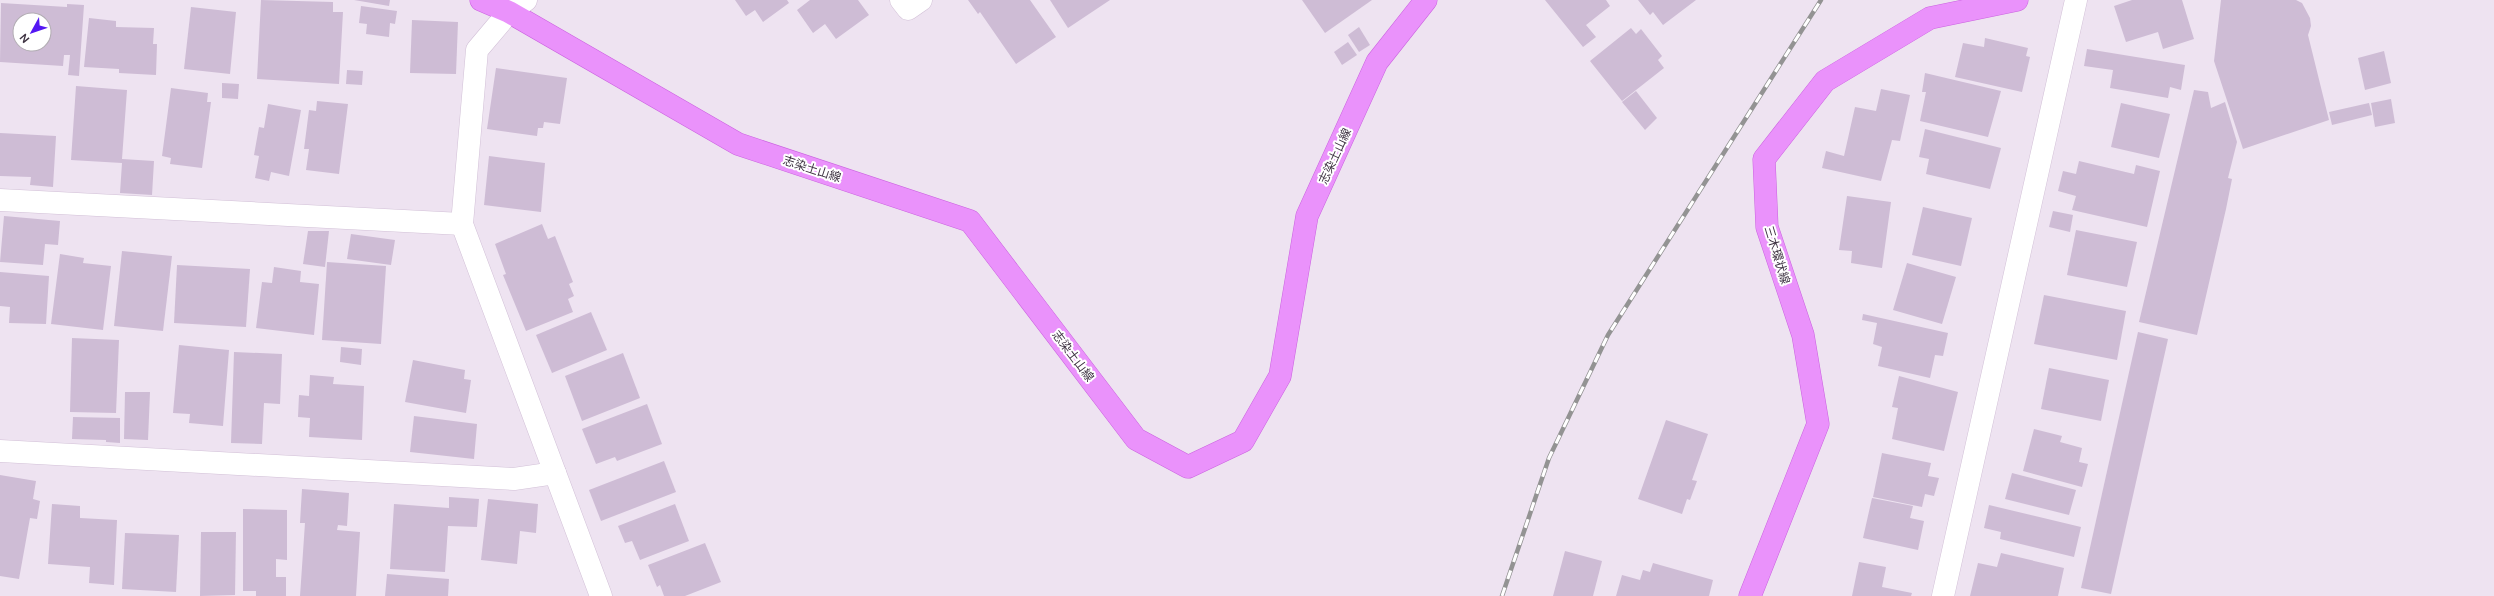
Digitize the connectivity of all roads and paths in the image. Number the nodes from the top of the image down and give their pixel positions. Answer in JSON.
{"nodes":[{"id":1,"x":481,"y":0,"type":"edge"},
{"id":2,"x":901,"y":0,"type":"edge"},
{"id":3,"x":921,"y":0,"type":"edge"},
{"id":4,"x":1426,"y":0,"type":"edge"},
{"id":5,"x":2017,"y":0,"type":"edge"},
{"id":6,"x":2076,"y":0,"type":"edge"},
{"id":7,"x":517,"y":6,"type":"edge"},
{"id":8,"x":0,"y":200,"type":"edge"},
{"id":9,"x":462,"y":224,"type":"junction"},
{"id":10,"x":0,"y":451,"type":"edge"},
{"id":11,"x":555,"y":472,"type":"junction"},
{"id":12,"x":601,"y":596,"type":"edge"},
{"id":13,"x":1750,"y":596,"type":"edge"},
{"id":14,"x":1942,"y":596,"type":"edge"}],
"edges":[{"from":1,"to":7,"type":"main road","name":"志染土山線"},
{"from":2,"to":3,"type":"street"},
{"from":4,"to":7,"type":"main road","name":"志染土山線"},
{"from":5,"to":13,"type":"main road","name":"三木環状線"},
{"from":6,"to":14,"type":"street"},
{"from":7,"to":9,"type":"street"},
{"from":8,"to":9,"type":"street"},
{"from":9,"to":11,"type":"street"},
{"from":10,"to":11,"type":"street"},
{"from":11,"to":12,"type":"street"}]}
